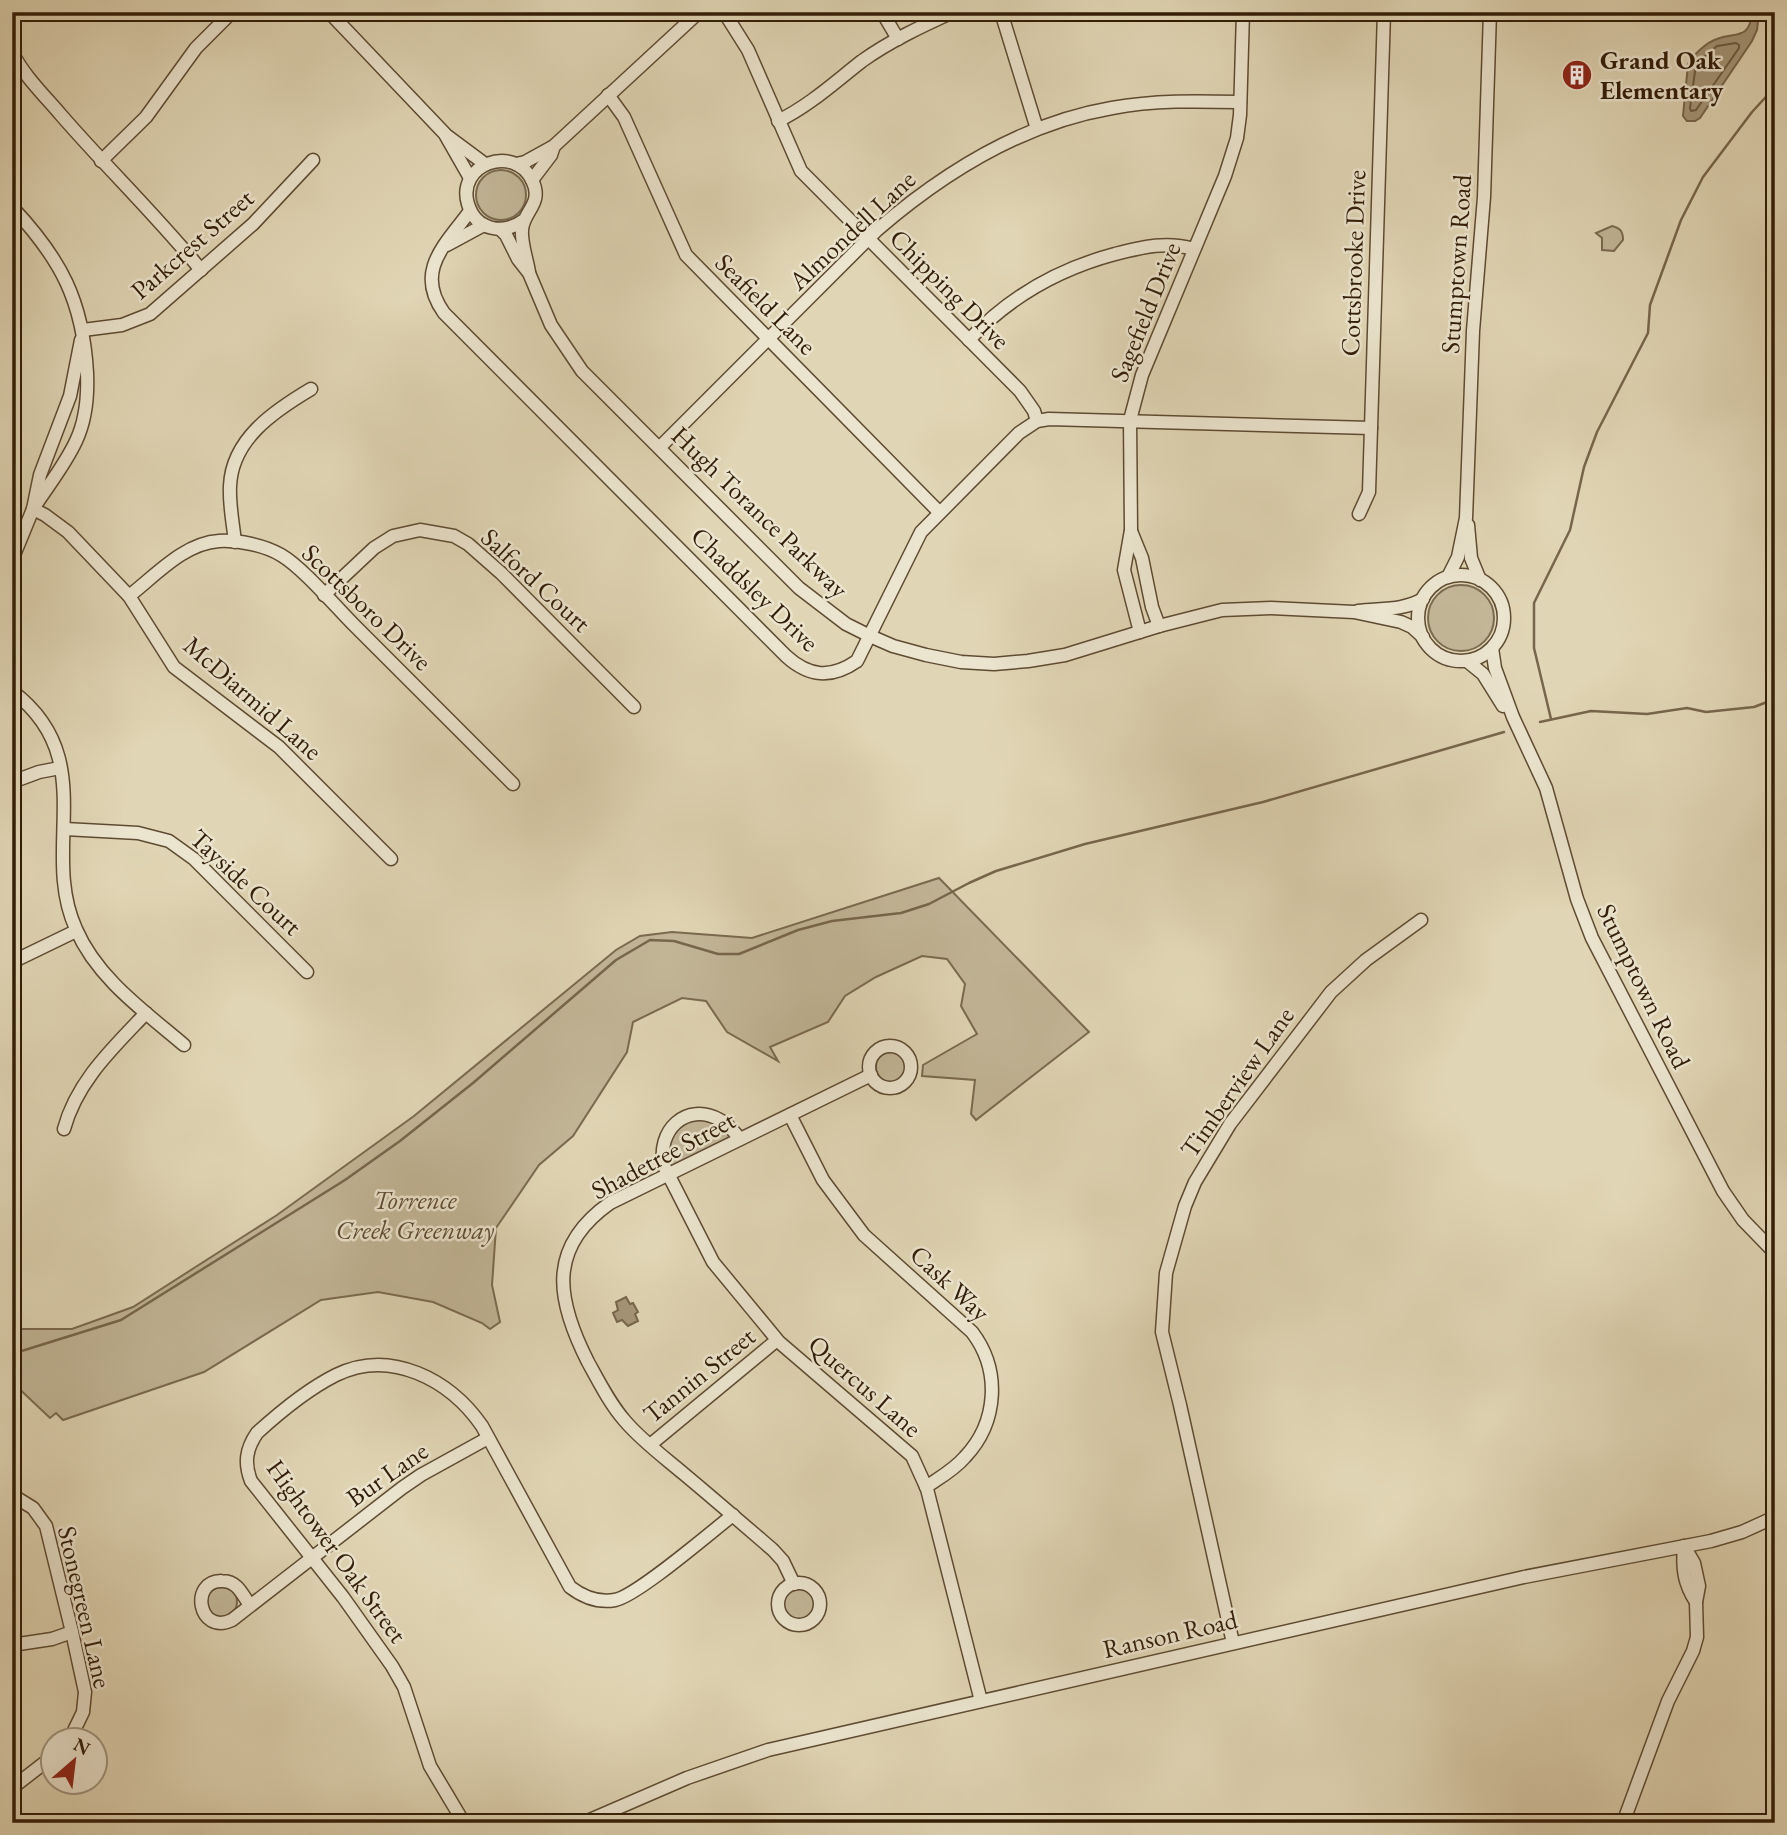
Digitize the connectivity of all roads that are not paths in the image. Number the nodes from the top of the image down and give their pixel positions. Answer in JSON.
{"nodes":[{"id":1,"x":232,"y":12,"type":"edge"},
{"id":2,"x":328,"y":12,"type":"edge"},
{"id":3,"x":699,"y":12,"type":"edge"},
{"id":4,"x":724,"y":12,"type":"edge"},
{"id":5,"x":881,"y":12,"type":"edge"},
{"id":6,"x":953,"y":12,"type":"edge"},
{"id":7,"x":1001,"y":12,"type":"edge"},
{"id":8,"x":1243,"y":12,"type":"edge"},
{"id":9,"x":1384,"y":12,"type":"edge"},
{"id":10,"x":1490,"y":12,"type":"edge"},
{"id":11,"x":898,"y":39,"type":"junction"},
{"id":12,"x":12,"y":52,"type":"edge"},
{"id":13,"x":608,"y":95,"type":"junction"},
{"id":14,"x":1240,"y":102,"type":"junction"},
{"id":15,"x":778,"y":121,"type":"junction"},
{"id":16,"x":1037,"y":129,"type":"junction"},
{"id":17,"x":446,"y":135,"type":"junction"},
{"id":18,"x":554,"y":146,"type":"junction"},
{"id":19,"x":313,"y":160,"type":"dead end"},
{"id":20,"x":101,"y":161,"type":"junction"},
{"id":21,"x":485,"y":164,"type":"junction"},
{"id":22,"x":516,"y":164,"type":"junction"},
{"id":23,"x":470,"y":178,"type":"junction"},
{"id":24,"x":532,"y":180,"type":"junction"},
{"id":25,"x":12,"y":206,"type":"edge"},
{"id":26,"x":470,"y":211,"type":"junction"},
{"id":27,"x":524,"y":220,"type":"junction"},
{"id":28,"x":484,"y":225,"type":"junction"},
{"id":29,"x":500,"y":229,"type":"junction"},
{"id":30,"x":867,"y":240,"type":"junction"},
{"id":31,"x":447,"y":245,"type":"junction"},
{"id":32,"x":1194,"y":249,"type":"junction"},
{"id":33,"x":201,"y":270,"type":"junction"},
{"id":34,"x":529,"y":273,"type":"junction"},
{"id":35,"x":83,"y":330,"type":"junction"},
{"id":36,"x":969,"y":340,"type":"junction"},
{"id":37,"x":769,"y":341,"type":"junction"},
{"id":38,"x":311,"y":388,"type":"dead end"},
{"id":39,"x":1130,"y":420,"type":"junction"},
{"id":40,"x":1037,"y":421,"type":"junction"},
{"id":41,"x":1371,"y":428,"type":"junction"},
{"id":42,"x":660,"y":447,"type":"junction"},
{"id":43,"x":33,"y":509,"type":"junction"},
{"id":44,"x":939,"y":512,"type":"junction"},
{"id":45,"x":1359,"y":514,"type":"dead end"},
{"id":46,"x":1466,"y":518,"type":"junction"},
{"id":47,"x":1131,"y":530,"type":"junction"},
{"id":48,"x":234,"y":542,"type":"junction"},
{"id":49,"x":12,"y":559,"type":"edge"},
{"id":50,"x":1448,"y":577,"type":"junction"},
{"id":51,"x":1480,"y":580,"type":"junction"},
{"id":52,"x":324,"y":595,"type":"junction"},
{"id":53,"x":129,"y":596,"type":"junction"},
{"id":54,"x":1423,"y":599,"type":"junction"},
{"id":55,"x":1354,"y":612,"type":"junction"},
{"id":56,"x":1159,"y":626,"type":"junction"},
{"id":57,"x":1140,"y":632,"type":"junction"},
{"id":58,"x":870,"y":636,"type":"junction"},
{"id":59,"x":1423,"y":637,"type":"junction"},
{"id":60,"x":1492,"y":648,"type":"junction"},
{"id":61,"x":1467,"y":661,"type":"junction"},
{"id":62,"x":12,"y":691,"type":"edge"},
{"id":63,"x":634,"y":707,"type":"dead end"},
{"id":64,"x":1513,"y":717,"type":"junction"},
{"id":65,"x":60,"y":768,"type":"junction"},
{"id":66,"x":12,"y":782,"type":"edge"},
{"id":67,"x":513,"y":784,"type":"dead end"},
{"id":68,"x":65,"y":830,"type":"junction"},
{"id":69,"x":391,"y":859,"type":"dead end"},
{"id":70,"x":1421,"y":920,"type":"dead end"},
{"id":71,"x":76,"y":931,"type":"junction"},
{"id":72,"x":12,"y":962,"type":"edge"},
{"id":73,"x":307,"y":972,"type":"dead end"},
{"id":74,"x":146,"y":1013,"type":"junction"},
{"id":75,"x":184,"y":1045,"type":"dead end"},
{"id":76,"x":871,"y":1075,"type":"dead end"},
{"id":77,"x":790,"y":1115,"type":"junction"},
{"id":78,"x":64,"y":1129,"type":"dead end"},
{"id":79,"x":740,"y":1139,"type":"junction"},
{"id":80,"x":668,"y":1175,"type":"junction"},
{"id":81,"x":1775,"y":1253,"type":"edge"},
{"id":82,"x":778,"y":1340,"type":"junction"},
{"id":83,"x":488,"y":1438,"type":"junction"},
{"id":84,"x":650,"y":1445,"type":"junction"},
{"id":85,"x":926,"y":1487,"type":"junction"},
{"id":86,"x":12,"y":1495,"type":"edge"},
{"id":87,"x":733,"y":1515,"type":"junction"},
{"id":88,"x":1775,"y":1517,"type":"edge"},
{"id":89,"x":1684,"y":1546,"type":"junction"},
{"id":90,"x":311,"y":1558,"type":"junction"},
{"id":91,"x":794,"y":1584,"type":"dead end"},
{"id":92,"x":250,"y":1605,"type":"dead end"},
{"id":93,"x":72,"y":1632,"type":"junction"},
{"id":94,"x":1233,"y":1643,"type":"junction"},
{"id":95,"x":12,"y":1645,"type":"edge"},
{"id":96,"x":981,"y":1701,"type":"junction"},
{"id":97,"x":76,"y":1727,"type":"edge"},
{"id":98,"x":38,"y":1768,"type":"edge"},
{"id":99,"x":12,"y":1788,"type":"edge"},
{"id":100,"x":464,"y":1823,"type":"edge"},
{"id":101,"x":583,"y":1823,"type":"edge"},
{"id":102,"x":1623,"y":1823,"type":"edge"}],
"edges":[{"from":1,"to":20,"type":"street"},
{"from":2,"to":17,"type":"street"},
{"from":3,"to":13,"type":"street"},
{"from":4,"to":15,"type":"street","name":"Chipping Drive"},
{"from":5,"to":11,"type":"street"},
{"from":6,"to":11,"type":"street"},
{"from":7,"to":16,"type":"street"},
{"from":8,"to":14,"type":"street","name":"Sagefield Drive"},
{"from":9,"to":41,"type":"street","name":"Cottsbrooke Drive"},
{"from":10,"to":46,"type":"street","name":"Stumptown Road"},
{"from":11,"to":15,"type":"street"},
{"from":12,"to":20,"type":"street"},
{"from":13,"to":18,"type":"street"},
{"from":13,"to":37,"type":"street","name":"Seafield Lane"},
{"from":14,"to":16,"type":"street","name":"Almondell Lane"},
{"from":14,"to":32,"type":"street","name":"Sagefield Drive"},
{"from":15,"to":30,"type":"street","name":"Chipping Drive"},
{"from":16,"to":30,"type":"street","name":"Almondell Lane"},
{"from":17,"to":21,"type":"street"},
{"from":17,"to":23,"type":"street"},
{"from":18,"to":22,"type":"street"},
{"from":18,"to":24,"type":"street"},
{"from":19,"to":33,"type":"street","name":"Parkcrest Street"},
{"from":20,"to":33,"type":"street"},
{"from":21,"to":22,"type":"street"},
{"from":21,"to":23,"type":"street"},
{"from":22,"to":24,"type":"street"},
{"from":23,"to":26,"type":"street"},
{"from":24,"to":27,"type":"street","name":"Hugh Torance Parkway"},
{"from":25,"to":35,"type":"street"},
{"from":26,"to":28,"type":"street"},
{"from":26,"to":31,"type":"street","name":"Chaddsley Drive"},
{"from":27,"to":29,"type":"street"},
{"from":27,"to":34,"type":"street","name":"Hugh Torance Parkway"},
{"from":28,"to":29,"type":"street"},
{"from":28,"to":31,"type":"street"},
{"from":29,"to":34,"type":"street","name":"Hugh Torance Parkway"},
{"from":30,"to":36,"type":"street","name":"Chipping Drive"},
{"from":30,"to":37,"type":"street","name":"Almondell Lane"},
{"from":31,"to":58,"type":"street","name":"Chaddsley Drive"},
{"from":32,"to":36,"type":"street"},
{"from":32,"to":39,"type":"street","name":"Sagefield Drive"},
{"from":33,"to":35,"type":"street","name":"Parkcrest Street"},
{"from":34,"to":42,"type":"street","name":"Hugh Torance Parkway"},
{"from":35,"to":43,"type":"street"},
{"from":35,"to":43,"type":"street"},
{"from":36,"to":40,"type":"street","name":"Chipping Drive"},
{"from":37,"to":42,"type":"street","name":"Almondell Lane"},
{"from":37,"to":44,"type":"street","name":"Seafield Lane"},
{"from":38,"to":48,"type":"street"},
{"from":39,"to":40,"type":"street"},
{"from":39,"to":41,"type":"street"},
{"from":39,"to":47,"type":"street","name":"Sagefield Drive"},
{"from":40,"to":44,"type":"street","name":"Chaddsley Drive"},
{"from":41,"to":45,"type":"street","name":"Cottsbrooke Drive"},
{"from":42,"to":58,"type":"street","name":"Hugh Torance Parkway"},
{"from":43,"to":49,"type":"street"},
{"from":43,"to":53,"type":"street","name":"McDiarmid Lane"},
{"from":44,"to":58,"type":"street","name":"Chaddsley Drive"},
{"from":46,"to":50,"type":"street","name":"Stumptown Road"},
{"from":46,"to":51,"type":"street","name":"Stumptown Road"},
{"from":47,"to":56,"type":"street"},
{"from":47,"to":57,"type":"street","name":"Sagefield Drive"},
{"from":48,"to":52,"type":"street","name":"Scottsboro Drive"},
{"from":48,"to":53,"type":"street","name":"Scottsboro Drive"},
{"from":50,"to":51,"type":"street"},
{"from":50,"to":54,"type":"street"},
{"from":51,"to":60,"type":"street"},
{"from":52,"to":63,"type":"street","name":"Salford Court"},
{"from":52,"to":67,"type":"street","name":"Scottsboro Drive"},
{"from":53,"to":69,"type":"street","name":"McDiarmid Lane"},
{"from":54,"to":55,"type":"street","name":"Hugh Torance Parkway"},
{"from":54,"to":59,"type":"street"},
{"from":55,"to":56,"type":"street","name":"Hugh Torance Parkway"},
{"from":55,"to":59,"type":"street","name":"Hugh Torance Parkway"},
{"from":56,"to":57,"type":"street","name":"Hugh Torance Parkway"},
{"from":57,"to":58,"type":"street","name":"Hugh Torance Parkway"},
{"from":59,"to":61,"type":"street"},
{"from":60,"to":61,"type":"street"},
{"from":60,"to":64,"type":"street","name":"Stumptown Road"},
{"from":61,"to":64,"type":"street","name":"Stumptown Road"},
{"from":62,"to":65,"type":"street"},
{"from":64,"to":81,"type":"street","name":"Stumptown Road"},
{"from":65,"to":66,"type":"street"},
{"from":65,"to":68,"type":"street"},
{"from":68,"to":71,"type":"street"},
{"from":68,"to":73,"type":"street","name":"Tayside Court"},
{"from":70,"to":94,"type":"street","name":"Timberview Lane"},
{"from":71,"to":72,"type":"street"},
{"from":71,"to":74,"type":"street"},
{"from":74,"to":75,"type":"street"},
{"from":74,"to":78,"type":"street"},
{"from":76,"to":77,"type":"street","name":"Shadetree Street"},
{"from":77,"to":79,"type":"street","name":"Shadetree Street"},
{"from":77,"to":85,"type":"street","name":"Cask Way"},
{"from":79,"to":80,"type":"street","name":"Shadetree Street"},
{"from":79,"to":80,"type":"street"},
{"from":80,"to":82,"type":"street","name":"Quercus Lane"},
{"from":80,"to":84,"type":"street","name":"Shadetree Street"},
{"from":82,"to":84,"type":"street","name":"Tannin Street"},
{"from":82,"to":85,"type":"street","name":"Quercus Lane"},
{"from":83,"to":87,"type":"street","name":"Hightower Oak Street"},
{"from":83,"to":90,"type":"street","name":"Bur Lane"},
{"from":83,"to":90,"type":"street","name":"Hightower Oak Street"},
{"from":84,"to":87,"type":"street","name":"Shadetree Street"},
{"from":85,"to":96,"type":"street","name":"Quercus Lane"},
{"from":86,"to":93,"type":"street","name":"Stonegreen Lane"},
{"from":87,"to":91,"type":"street","name":"Shadetree Street"},
{"from":88,"to":89,"type":"street","name":"Ranson Road"},
{"from":89,"to":94,"type":"street","name":"Ranson Road"},
{"from":89,"to":102,"type":"street"},
{"from":90,"to":92,"type":"street","name":"Bur Lane"},
{"from":90,"to":100,"type":"street","name":"Hightower Oak Street"},
{"from":93,"to":95,"type":"street"},
{"from":93,"to":97,"type":"street","name":"Stonegreen Lane"},
{"from":94,"to":96,"type":"street","name":"Ranson Road"},
{"from":96,"to":101,"type":"street","name":"Ranson Road"},
{"from":98,"to":99,"type":"street"}]}
